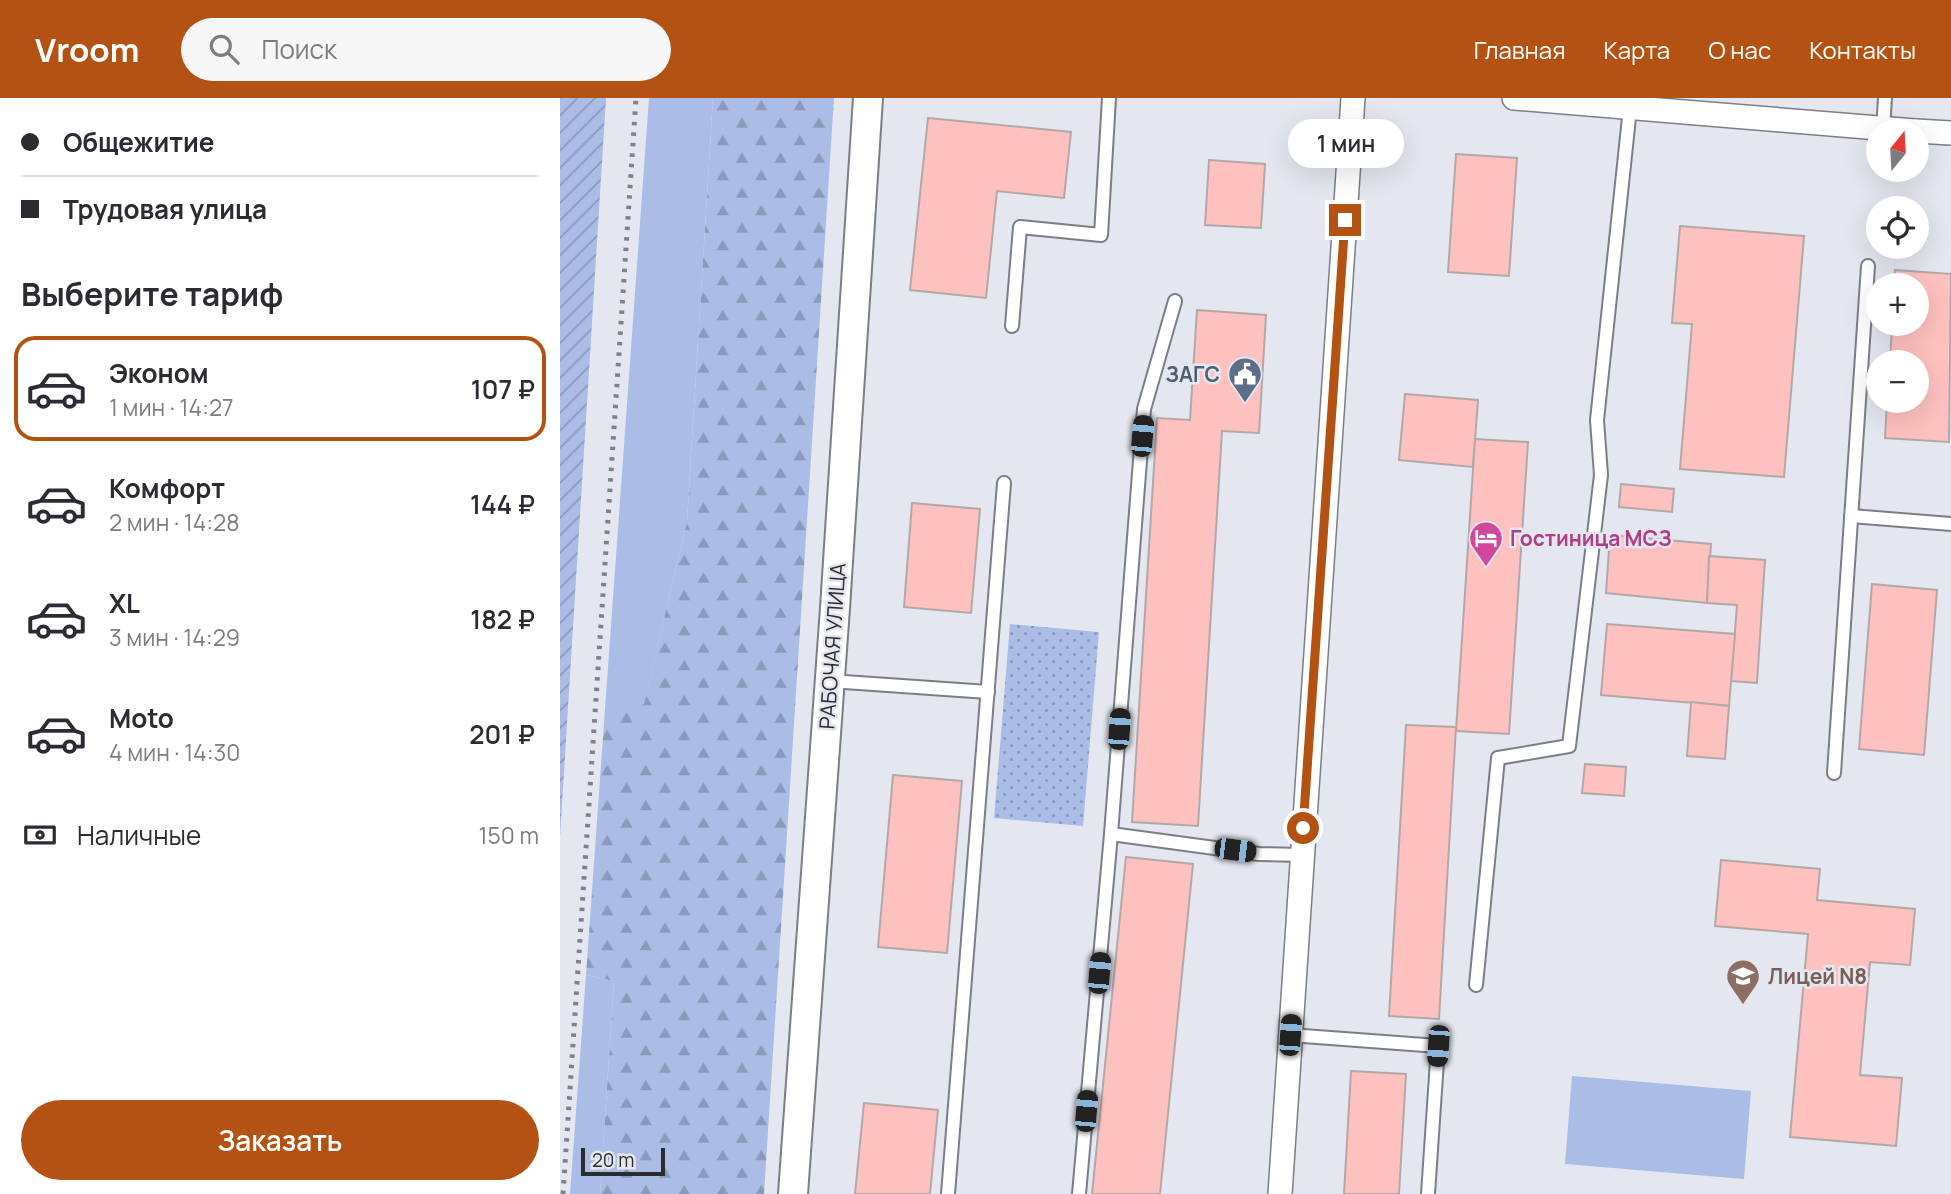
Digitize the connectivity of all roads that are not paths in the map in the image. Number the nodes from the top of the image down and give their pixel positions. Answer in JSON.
{"nodes":[{"id":1,"x":868,"y":98,"type":"edge"},
{"id":2,"x":1109,"y":98,"type":"edge"},
{"id":3,"x":1353,"y":98,"type":"edge"},
{"id":4,"x":1514,"y":98,"type":"edge"},
{"id":5,"x":1885,"y":98,"type":"edge"},
{"id":6,"x":1680,"y":106,"type":"edge"},
{"id":7,"x":1630,"y":108,"type":"junction"},
{"id":8,"x":1883,"y":119,"type":"edge"},
{"id":9,"x":1866,"y":127,"type":"edge"},
{"id":10,"x":1929,"y":132,"type":"edge"},
{"id":11,"x":1951,"y":134,"type":"edge"},
{"id":12,"x":1868,"y":266,"type":"dead end"},
{"id":13,"x":1175,"y":300,"type":"dead end"},
{"id":14,"x":1012,"y":326,"type":"dead end"},
{"id":15,"x":1004,"y":483,"type":"dead end"},
{"id":16,"x":1851,"y":516,"type":"junction"},
{"id":17,"x":1951,"y":524,"type":"edge"},
{"id":18,"x":830,"y":681,"type":"junction"},
{"id":19,"x":988,"y":692,"type":"junction"},
{"id":20,"x":1834,"y":774,"type":"dead end"},
{"id":21,"x":1111,"y":834,"type":"junction"},
{"id":22,"x":1301,"y":855,"type":"junction"},
{"id":23,"x":1476,"y":985,"type":"dead end"},
{"id":24,"x":1290,"y":1035,"type":"junction"},
{"id":25,"x":793,"y":1194,"type":"edge"},
{"id":26,"x":948,"y":1194,"type":"edge"},
{"id":27,"x":1079,"y":1194,"type":"edge"},
{"id":28,"x":1280,"y":1194,"type":"edge"},
{"id":29,"x":1428,"y":1194,"type":"edge"}],
"edges":[{"from":1,"to":18,"type":"street","name":"РАБОЧАЯ УЛИЦА"},
{"from":2,"to":14,"type":"lane"},
{"from":3,"to":22,"type":"street"},
{"from":4,"to":7,"type":"street"},
{"from":5,"to":8,"type":"lane"},
{"from":6,"to":7,"type":"street"},
{"from":6,"to":9,"type":"street"},
{"from":7,"to":23,"type":"lane"},
{"from":10,"to":11,"type":"street"},
{"from":12,"to":16,"type":"lane"},
{"from":13,"to":21,"type":"lane"},
{"from":15,"to":19,"type":"lane"},
{"from":16,"to":17,"type":"lane"},
{"from":16,"to":20,"type":"lane"},
{"from":18,"to":19,"type":"lane"},
{"from":18,"to":25,"type":"street","name":"РАБОЧАЯ УЛИЦА"},
{"from":19,"to":26,"type":"lane"},
{"from":21,"to":22,"type":"lane"},
{"from":21,"to":27,"type":"lane"},
{"from":22,"to":24,"type":"street"},
{"from":24,"to":28,"type":"street"},
{"from":24,"to":29,"type":"lane"}]}
